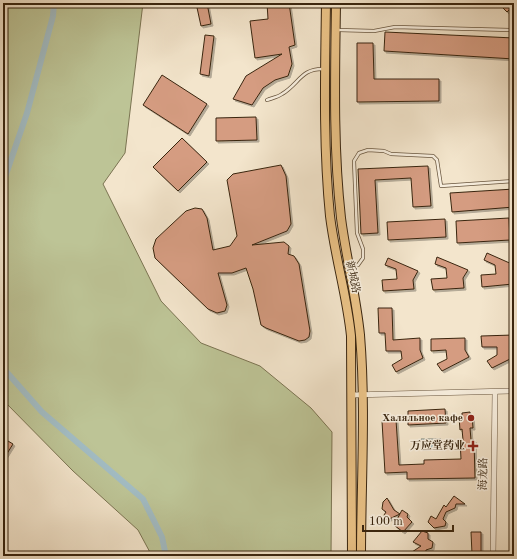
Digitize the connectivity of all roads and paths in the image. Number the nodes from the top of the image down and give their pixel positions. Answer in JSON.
{"nodes":[{"id":1,"x":326,"y":3,"type":"edge"},
{"id":2,"x":336,"y":3,"type":"edge"},
{"id":3,"x":336,"y":30,"type":"junction"},
{"id":4,"x":514,"y":30,"type":"edge"},
{"id":5,"x":325,"y":69,"type":"junction"},
{"id":6,"x":267,"y":100,"type":"dead end"},
{"id":7,"x":514,"y":181,"type":"edge"},
{"id":8,"x":349,"y":268,"type":"junction"},
{"id":9,"x":514,"y":391,"type":"edge"},
{"id":10,"x":495,"y":393,"type":"junction"},
{"id":11,"x":352,"y":395,"type":"junction"},
{"id":12,"x":362,"y":395,"type":"junction"},
{"id":13,"x":352,"y":556,"type":"edge"},
{"id":14,"x":361,"y":556,"type":"edge"},
{"id":15,"x":493,"y":556,"type":"edge"}],
"edges":[{"from":1,"to":5,"type":"main road","name":"新城路"},
{"from":2,"to":3,"type":"main road","name":"新城路"},
{"from":3,"to":4,"type":"lane"},
{"from":3,"to":8,"type":"main road","name":"新城路"},
{"from":5,"to":6,"type":"lane"},
{"from":5,"to":11,"type":"main road","name":"新城路"},
{"from":7,"to":8,"type":"lane"},
{"from":8,"to":12,"type":"main road","name":"新城路"},
{"from":9,"to":10,"type":"street"},
{"from":10,"to":12,"type":"street"},
{"from":10,"to":15,"type":"street","name":"海龙路"},
{"from":11,"to":12,"type":"street"},
{"from":11,"to":13,"type":"main road","name":"新城路"},
{"from":12,"to":14,"type":"main road","name":"新城路"}]}
